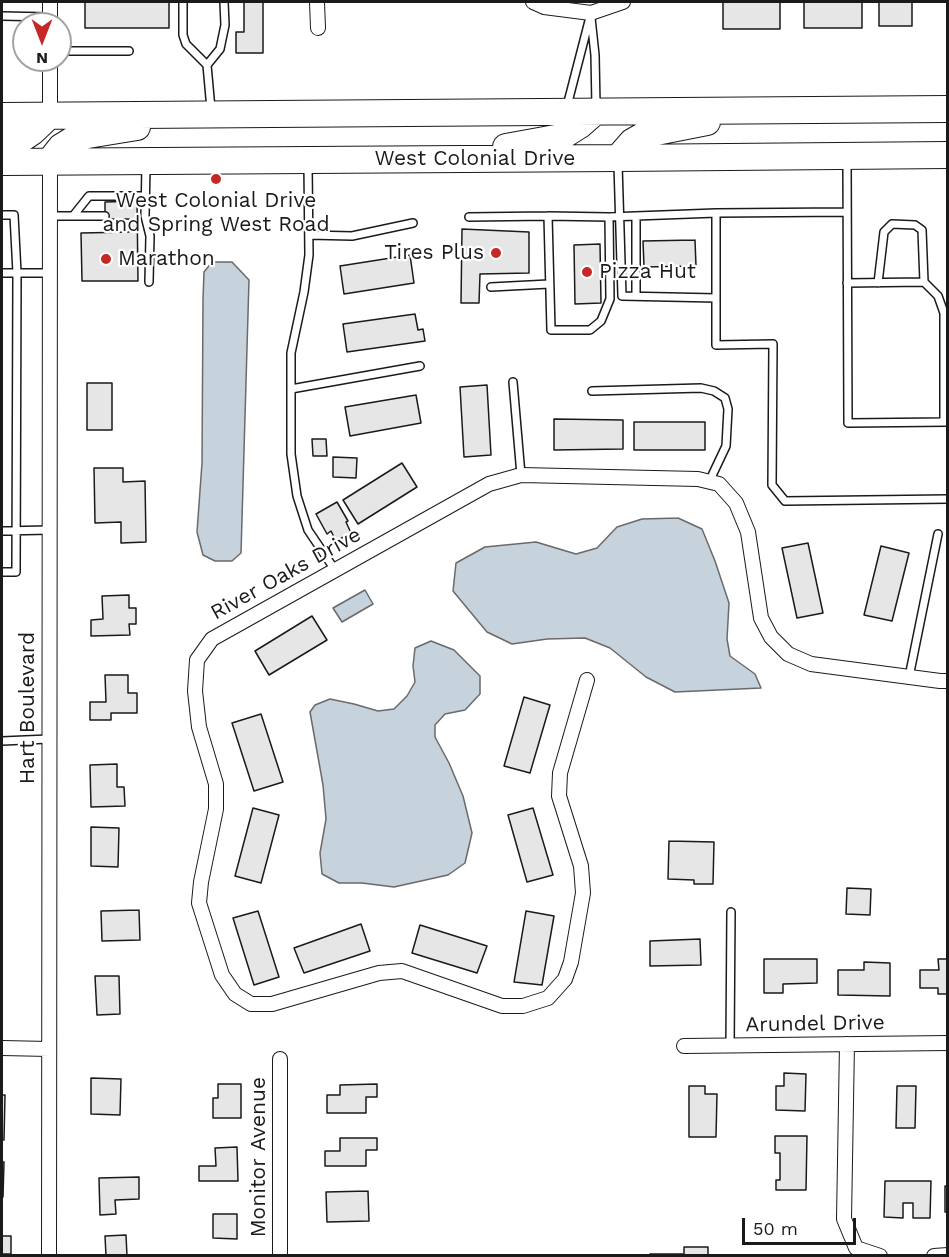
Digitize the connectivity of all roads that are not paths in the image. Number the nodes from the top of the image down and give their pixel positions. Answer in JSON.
{"nodes":[{"id":1,"x":183,"y":2,"type":"edge"},
{"id":2,"x":224,"y":2,"type":"edge"},
{"id":3,"x":317,"y":2,"type":"edge"},
{"id":4,"x":533,"y":2,"type":"edge"},
{"id":5,"x":623,"y":2,"type":"edge"},
{"id":6,"x":591,"y":13,"type":"junction"},
{"id":7,"x":318,"y":28,"type":"dead end"},
{"id":8,"x":72,"y":51,"type":"edge"},
{"id":9,"x":129,"y":51,"type":"dead end"},
{"id":10,"x":207,"y":64,"type":"junction"},
{"id":11,"x":50,"y":72,"type":"edge"},
{"id":12,"x":948,"y":109,"type":"edge"},
{"id":13,"x":596,"y":111,"type":"junction"},
{"id":14,"x":766,"y":111,"type":"junction"},
{"id":15,"x":566,"y":112,"type":"junction"},
{"id":16,"x":211,"y":114,"type":"junction"},
{"id":17,"x":2,"y":116,"type":"edge"},
{"id":18,"x":50,"y":116,"type":"junction"},
{"id":19,"x":2,"y":142,"type":"edge"},
{"id":20,"x":948,"y":155,"type":"edge"},
{"id":21,"x":846,"y":156,"type":"junction"},
{"id":22,"x":618,"y":158,"type":"junction"},
{"id":23,"x":447,"y":159,"type":"junction"},
{"id":24,"x":146,"y":160,"type":"junction"},
{"id":25,"x":308,"y":160,"type":"junction"},
{"id":26,"x":50,"y":161,"type":"junction"},
{"id":27,"x":2,"y":162,"type":"edge"},
{"id":28,"x":146,"y":196,"type":"junction"},
{"id":29,"x":847,"y":212,"type":"junction"},
{"id":30,"x":716,"y":213,"type":"junction"},
{"id":31,"x":2,"y":215,"type":"edge"},
{"id":32,"x":50,"y":216,"type":"junction"},
{"id":33,"x":73,"y":216,"type":"junction"},
{"id":34,"x":105,"y":216,"type":"dead end"},
{"id":35,"x":548,"y":216,"type":"junction"},
{"id":36,"x":621,"y":216,"type":"junction"},
{"id":37,"x":636,"y":216,"type":"junction"},
{"id":38,"x":469,"y":217,"type":"dead end"},
{"id":39,"x":609,"y":217,"type":"junction"},
{"id":40,"x":413,"y":223,"type":"dead end"},
{"id":41,"x":309,"y":235,"type":"junction"},
{"id":42,"x":2,"y":273,"type":"edge"},
{"id":43,"x":17,"y":273,"type":"junction"},
{"id":44,"x":50,"y":273,"type":"junction"},
{"id":45,"x":149,"y":282,"type":"dead end"},
{"id":46,"x":924,"y":282,"type":"junction"},
{"id":47,"x":847,"y":283,"type":"junction"},
{"id":48,"x":878,"y":283,"type":"junction"},
{"id":49,"x":549,"y":284,"type":"junction"},
{"id":50,"x":491,"y":287,"type":"dead end"},
{"id":51,"x":636,"y":296,"type":"junction"},
{"id":52,"x":716,"y":298,"type":"junction"},
{"id":53,"x":946,"y":313,"type":"edge"},
{"id":54,"x":420,"y":366,"type":"dead end"},
{"id":55,"x":513,"y":382,"type":"dead end"},
{"id":56,"x":291,"y":389,"type":"junction"},
{"id":57,"x":592,"y":391,"type":"dead end"},
{"id":58,"x":946,"y":422,"type":"edge"},
{"id":59,"x":521,"y":475,"type":"junction"},
{"id":60,"x":709,"y":482,"type":"junction"},
{"id":61,"x":948,"y":499,"type":"edge"},
{"id":62,"x":2,"y":531,"type":"edge"},
{"id":63,"x":16,"y":531,"type":"junction"},
{"id":64,"x":49,"y":531,"type":"junction"},
{"id":65,"x":938,"y":534,"type":"dead end"},
{"id":66,"x":335,"y":570,"type":"junction"},
{"id":67,"x":2,"y":572,"type":"edge"},
{"id":68,"x":909,"y":677,"type":"junction"},
{"id":69,"x":587,"y":681,"type":"dead end"},
{"id":70,"x":948,"y":681,"type":"edge"},
{"id":71,"x":49,"y":738,"type":"junction"},
{"id":72,"x":2,"y":741,"type":"edge"},
{"id":73,"x":731,"y":912,"type":"dead end"},
{"id":74,"x":948,"y":1043,"type":"edge"},
{"id":75,"x":847,"y":1044,"type":"junction"},
{"id":76,"x":684,"y":1046,"type":"dead end"},
{"id":77,"x":730,"y":1046,"type":"junction"},
{"id":78,"x":2,"y":1048,"type":"edge"},
{"id":79,"x":49,"y":1049,"type":"junction"},
{"id":80,"x":280,"y":1059,"type":"dead end"},
{"id":81,"x":948,"y":1255,"type":"edge"},
{"id":82,"x":49,"y":1256,"type":"edge"},
{"id":83,"x":280,"y":1256,"type":"edge"},
{"id":84,"x":880,"y":1256,"type":"edge"},
{"id":85,"x":934,"y":1256,"type":"edge"}],
"edges":[{"from":1,"to":10,"type":"lane"},
{"from":2,"to":10,"type":"lane"},
{"from":3,"to":7,"type":"street"},
{"from":4,"to":6,"type":"street"},
{"from":5,"to":6,"type":"street"},
{"from":6,"to":13,"type":"lane"},
{"from":6,"to":15,"type":"lane"},
{"from":8,"to":9,"type":"lane"},
{"from":10,"to":16,"type":"lane"},
{"from":11,"to":18,"type":"street"},
{"from":12,"to":14,"type":"highway"},
{"from":13,"to":14,"type":"highway"},
{"from":13,"to":15,"type":"highway"},
{"from":13,"to":23,"type":"highway"},
{"from":14,"to":22,"type":"highway"},
{"from":15,"to":16,"type":"highway"},
{"from":16,"to":18,"type":"highway"},
{"from":16,"to":26,"type":"highway"},
{"from":17,"to":18,"type":"highway"},
{"from":18,"to":19,"type":"highway"},
{"from":20,"to":21,"type":"highway","name":"West Colonial Drive"},
{"from":21,"to":22,"type":"highway","name":"West Colonial Drive"},
{"from":21,"to":29,"type":"lane"},
{"from":22,"to":23,"type":"highway","name":"West Colonial Drive"},
{"from":22,"to":36,"type":"lane"},
{"from":23,"to":25,"type":"highway","name":"West Colonial Drive"},
{"from":24,"to":25,"type":"highway","name":"West Colonial Drive"},
{"from":24,"to":26,"type":"highway","name":"West Colonial Drive"},
{"from":24,"to":28,"type":"lane"},
{"from":25,"to":41,"type":"lane"},
{"from":26,"to":27,"type":"highway","name":"West Colonial Drive"},
{"from":26,"to":32,"type":"street","name":"Hart Boulevard"},
{"from":28,"to":33,"type":"lane"},
{"from":28,"to":45,"type":"lane"},
{"from":29,"to":30,"type":"lane"},
{"from":29,"to":47,"type":"lane"},
{"from":30,"to":37,"type":"lane"},
{"from":30,"to":52,"type":"lane"},
{"from":31,"to":43,"type":"lane"},
{"from":32,"to":33,"type":"lane"},
{"from":32,"to":44,"type":"street","name":"Hart Boulevard"},
{"from":33,"to":34,"type":"lane"},
{"from":35,"to":38,"type":"lane"},
{"from":35,"to":39,"type":"lane"},
{"from":35,"to":49,"type":"lane"},
{"from":36,"to":37,"type":"lane"},
{"from":36,"to":39,"type":"lane"},
{"from":36,"to":51,"type":"lane"},
{"from":37,"to":51,"type":"lane"},
{"from":39,"to":49,"type":"lane"},
{"from":40,"to":41,"type":"lane"},
{"from":41,"to":56,"type":"lane"},
{"from":42,"to":43,"type":"lane"},
{"from":43,"to":44,"type":"lane"},
{"from":43,"to":63,"type":"lane"},
{"from":44,"to":64,"type":"street","name":"Hart Boulevard"},
{"from":46,"to":48,"type":"lane"},
{"from":46,"to":48,"type":"lane"},
{"from":46,"to":53,"type":"lane"},
{"from":47,"to":48,"type":"lane"},
{"from":47,"to":58,"type":"lane"},
{"from":49,"to":50,"type":"lane"},
{"from":51,"to":52,"type":"lane"},
{"from":52,"to":61,"type":"lane"},
{"from":53,"to":58,"type":"lane"},
{"from":54,"to":56,"type":"lane"},
{"from":55,"to":59,"type":"lane"},
{"from":56,"to":66,"type":"lane"},
{"from":57,"to":60,"type":"lane"},
{"from":59,"to":60,"type":"street","name":"River Oaks Drive"},
{"from":59,"to":66,"type":"street","name":"River Oaks Drive"},
{"from":60,"to":68,"type":"street","name":"River Oaks Drive"},
{"from":62,"to":63,"type":"lane"},
{"from":63,"to":64,"type":"lane"},
{"from":63,"to":67,"type":"lane"},
{"from":64,"to":71,"type":"street","name":"Hart Boulevard"},
{"from":65,"to":68,"type":"lane"},
{"from":66,"to":69,"type":"street","name":"River Oaks Drive"},
{"from":68,"to":70,"type":"street","name":"River Oaks Drive"},
{"from":71,"to":72,"type":"lane"},
{"from":71,"to":79,"type":"street","name":"Hart Boulevard"},
{"from":73,"to":77,"type":"lane"},
{"from":74,"to":75,"type":"street","name":"Arundel Drive"},
{"from":75,"to":77,"type":"street","name":"Arundel Drive"},
{"from":75,"to":84,"type":"street"},
{"from":76,"to":77,"type":"street","name":"Arundel Drive"},
{"from":78,"to":79,"type":"street"},
{"from":79,"to":82,"type":"street","name":"Hart Boulevard"},
{"from":80,"to":83,"type":"street","name":"Monitor Avenue"},
{"from":81,"to":85,"type":"street"}]}
